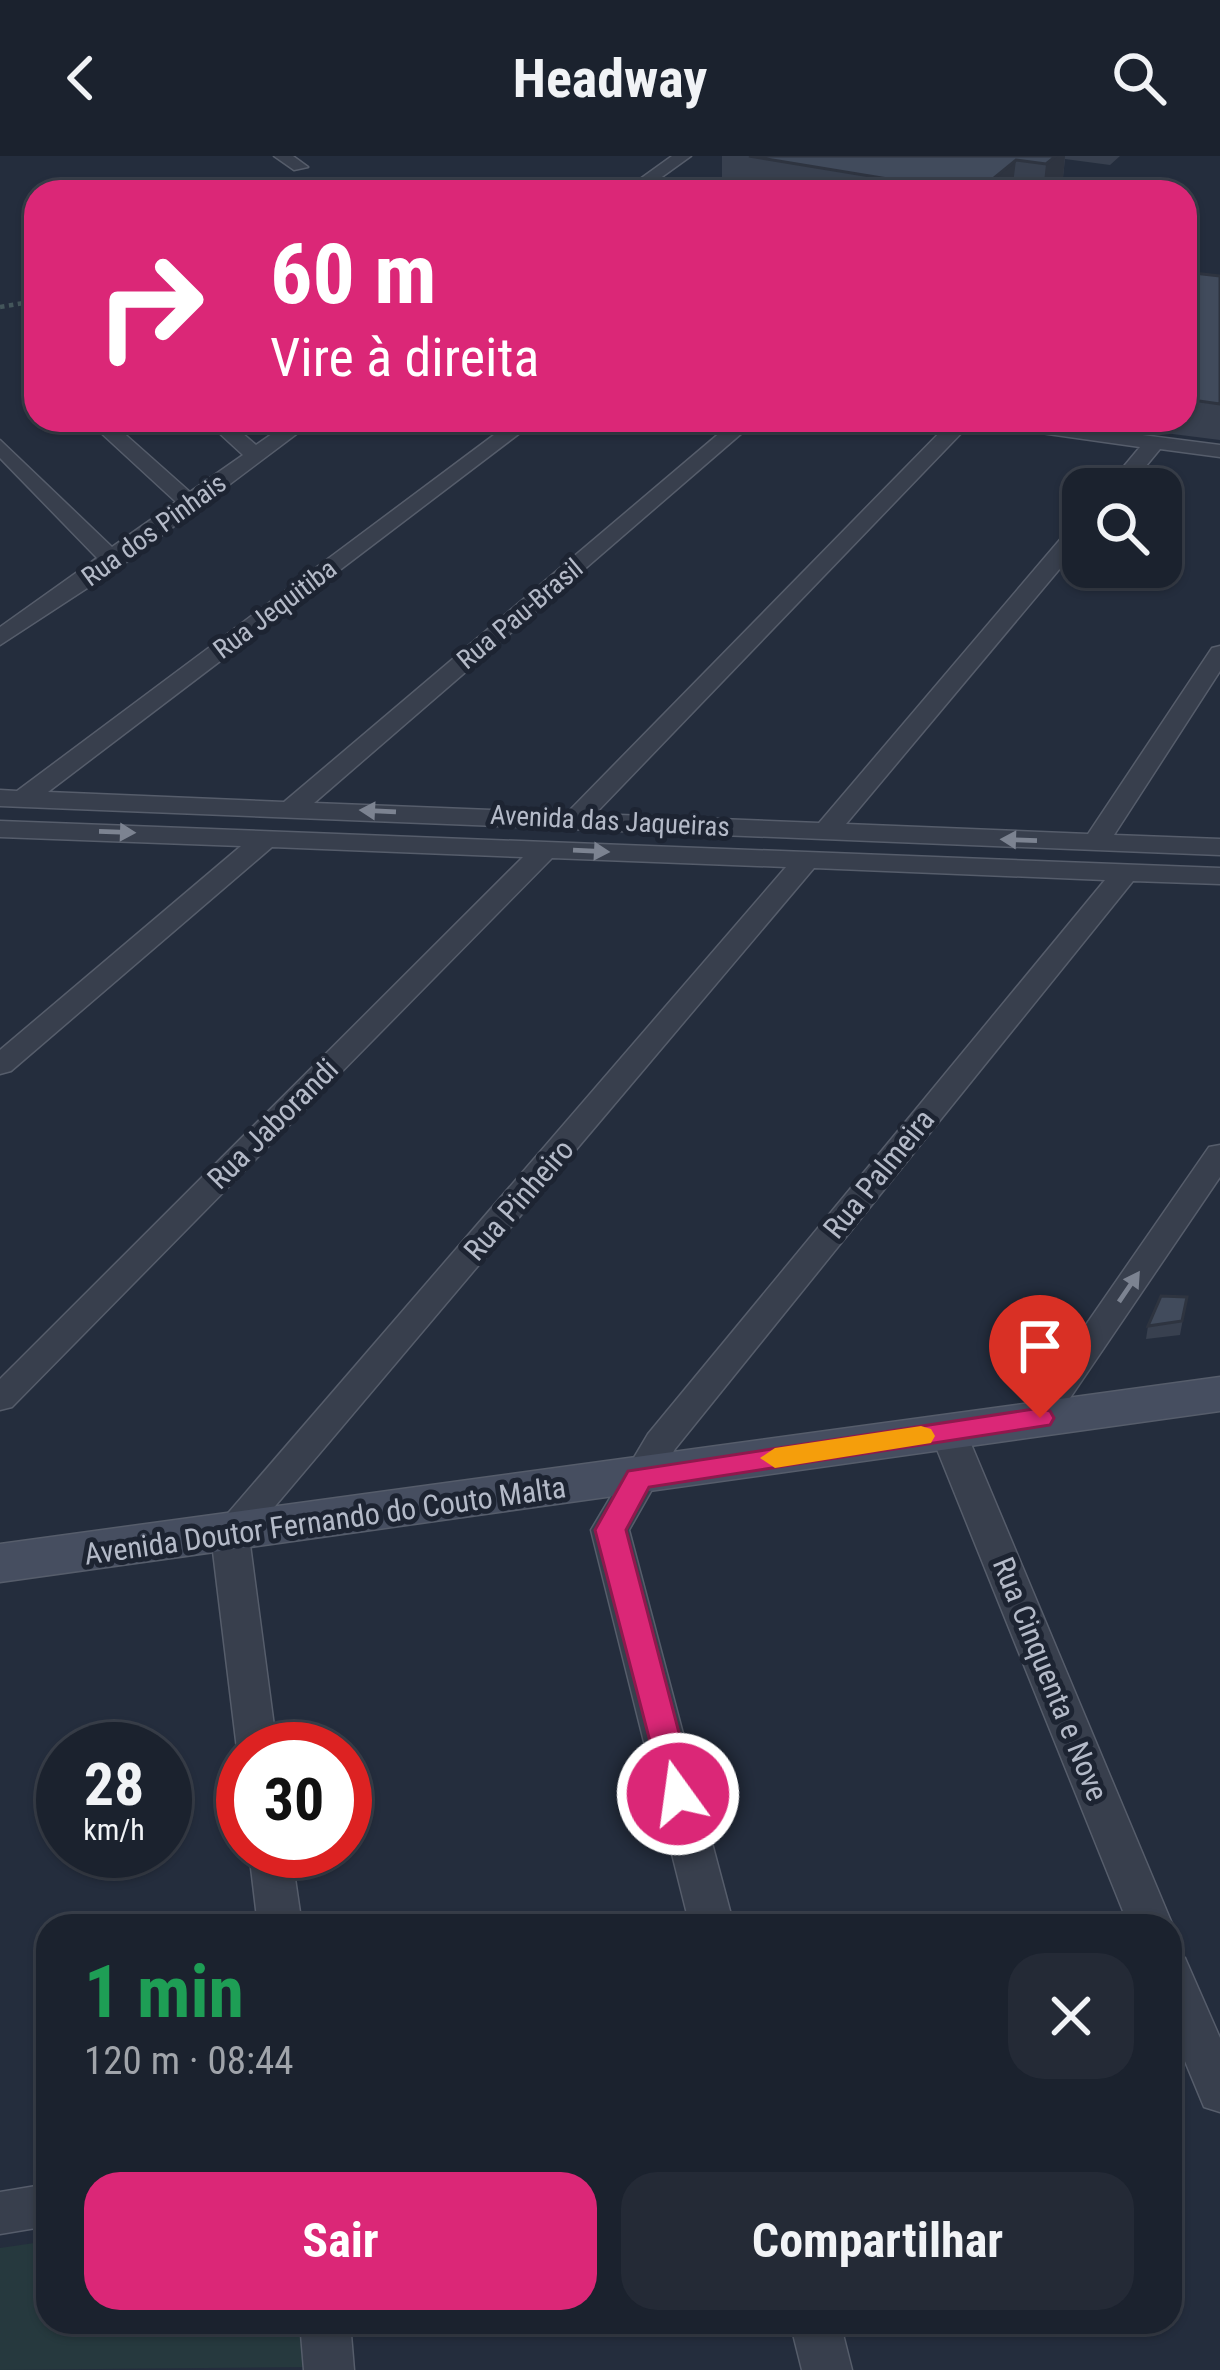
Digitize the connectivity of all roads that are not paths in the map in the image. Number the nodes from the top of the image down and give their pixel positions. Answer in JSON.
{"nodes":[{"id":1,"x":282,"y":156,"type":"edge"},
{"id":2,"x":683,"y":156,"type":"edge"},
{"id":3,"x":300,"y":167,"type":"dead end"},
{"id":4,"x":648,"y":180,"type":"edge"},
{"id":5,"x":110,"y":432,"type":"edge"},
{"id":6,"x":229,"y":432,"type":"edge"},
{"id":7,"x":289,"y":432,"type":"edge"},
{"id":8,"x":511,"y":432,"type":"edge"},
{"id":9,"x":733,"y":432,"type":"edge"},
{"id":10,"x":950,"y":432,"type":"edge"},
{"id":11,"x":1081,"y":432,"type":"edge"},
{"id":12,"x":1154,"y":443,"type":"junction"},
{"id":13,"x":0,"y":446,"type":"edge"},
{"id":14,"x":1220,"y":451,"type":"edge"},
{"id":15,"x":256,"y":456,"type":"junction"},
{"id":16,"x":1133,"y":468,"type":"edge"},
{"id":17,"x":191,"y":504,"type":"junction"},
{"id":18,"x":1062,"y":552,"type":"edge"},
{"id":19,"x":113,"y":561,"type":"junction"},
{"id":20,"x":0,"y":638,"type":"edge"},
{"id":21,"x":1220,"y":653,"type":"edge"},
{"id":22,"x":12,"y":798,"type":"edge"},
{"id":23,"x":293,"y":807,"type":"junction"},
{"id":24,"x":458,"y":814,"type":"junction"},
{"id":25,"x":576,"y":819,"type":"junction"},
{"id":26,"x":0,"y":829,"type":"edge"},
{"id":27,"x":825,"y":832,"type":"junction"},
{"id":28,"x":268,"y":837,"type":"junction"},
{"id":29,"x":1095,"y":843,"type":"junction"},
{"id":30,"x":465,"y":845,"type":"junction"},
{"id":31,"x":1220,"y":847,"type":"edge"},
{"id":32,"x":546,"y":849,"type":"junction"},
{"id":33,"x":805,"y":862,"type":"junction"},
{"id":34,"x":1125,"y":873,"type":"junction"},
{"id":35,"x":1220,"y":876,"type":"edge"},
{"id":36,"x":0,"y":1065,"type":"edge"},
{"id":37,"x":1220,"y":1154,"type":"edge"},
{"id":38,"x":1220,"y":1394,"type":"edge"},
{"id":39,"x":0,"y":1399,"type":"edge"},
{"id":40,"x":1040,"y":1418,"type":"junction"},
{"id":41,"x":948,"y":1432,"type":"junction"},
{"id":42,"x":639,"y":1478,"type":"junction"},
{"id":43,"x":230,"y":1535,"type":"junction"},
{"id":44,"x":0,"y":1563,"type":"edge"},
{"id":45,"x":254,"y":1722,"type":"edge"},
{"id":46,"x":274,"y":1878,"type":"edge"},
{"id":47,"x":278,"y":1914,"type":"edge"},
{"id":48,"x":709,"y":1914,"type":"edge"},
{"id":49,"x":1146,"y":1914,"type":"edge"},
{"id":50,"x":1182,"y":2000,"type":"edge"},
{"id":51,"x":1220,"y":2093,"type":"edge"},
{"id":52,"x":36,"y":2207,"type":"edge"},
{"id":53,"x":0,"y":2213,"type":"edge"},
{"id":54,"x":326,"y":2334,"type":"edge"},
{"id":55,"x":817,"y":2334,"type":"edge"},
{"id":56,"x":329,"y":2370,"type":"edge"},
{"id":57,"x":827,"y":2370,"type":"edge"}],
"edges":[{"from":1,"to":3,"type":"street"},
{"from":2,"to":4,"type":"street"},
{"from":5,"to":17,"type":"street"},
{"from":6,"to":15,"type":"street"},
{"from":7,"to":15,"type":"street","name":"Rua dos Pinhais"},
{"from":8,"to":22,"type":"street","name":"Rua Jequitiba"},
{"from":9,"to":23,"type":"street","name":"Rua Pau-Brasil"},
{"from":10,"to":25,"type":"street"},
{"from":11,"to":12,"type":"street"},
{"from":12,"to":14,"type":"street"},
{"from":12,"to":16,"type":"street"},
{"from":13,"to":19,"type":"street"},
{"from":15,"to":17,"type":"street","name":"Rua dos Pinhais"},
{"from":17,"to":19,"type":"street","name":"Rua dos Pinhais"},
{"from":18,"to":27,"type":"street"},
{"from":19,"to":20,"type":"street","name":"Rua dos Pinhais"},
{"from":21,"to":29,"type":"street"},
{"from":22,"to":23,"type":"street","name":"Avenida das Jaqueiras"},
{"from":24,"to":23,"type":"street","name":"Avenida das Jaqueiras","one_way":true},
{"from":24,"to":25,"type":"street","name":"Avenida das Jaqueiras"},
{"from":24,"to":30,"type":"street"},
{"from":25,"to":27,"type":"street","name":"Avenida das Jaqueiras"},
{"from":26,"to":28,"type":"street","name":"Avenida das Jaqueiras","one_way":true},
{"from":29,"to":27,"type":"street","name":"Avenida das Jaqueiras","one_way":true},
{"from":28,"to":30,"type":"street","name":"Avenida das Jaqueiras"},
{"from":28,"to":36,"type":"street"},
{"from":29,"to":31,"type":"street","name":"Avenida das Jaqueiras"},
{"from":30,"to":32,"type":"street","name":"Avenida das Jaqueiras"},
{"from":32,"to":33,"type":"street","name":"Avenida das Jaqueiras","one_way":true},
{"from":32,"to":39,"type":"street","name":"Rua Jaborandi"},
{"from":33,"to":34,"type":"street","name":"Avenida das Jaqueiras"},
{"from":33,"to":43,"type":"street","name":"Rua Pinheiro"},
{"from":34,"to":35,"type":"street","name":"Avenida das Jaqueiras"},
{"from":34,"to":42,"type":"street","name":"Rua Palmeira"},
{"from":40,"to":37,"type":"street","one_way":true},
{"from":38,"to":40,"type":"street","name":"Avenida Doutor Fernando do Couto Malta"},
{"from":40,"to":41,"type":"street","name":"Avenida Doutor Fernando do Couto Malta"},
{"from":41,"to":42,"type":"street","name":"Avenida Doutor Fernando do Couto Malta"},
{"from":41,"to":49,"type":"street","name":"Rua Cinquenta e Nove"},
{"from":42,"to":43,"type":"street","name":"Avenida Doutor Fernando do Couto Malta"},
{"from":42,"to":48,"type":"street","name":"Rua Palmeira"},
{"from":43,"to":44,"type":"street","name":"Avenida Doutor Fernando do Couto Malta"},
{"from":43,"to":45,"type":"street"},
{"from":46,"to":47,"type":"street"},
{"from":50,"to":51,"type":"street"},
{"from":52,"to":53,"type":"street"},
{"from":54,"to":56,"type":"street"},
{"from":55,"to":57,"type":"street"}]}
